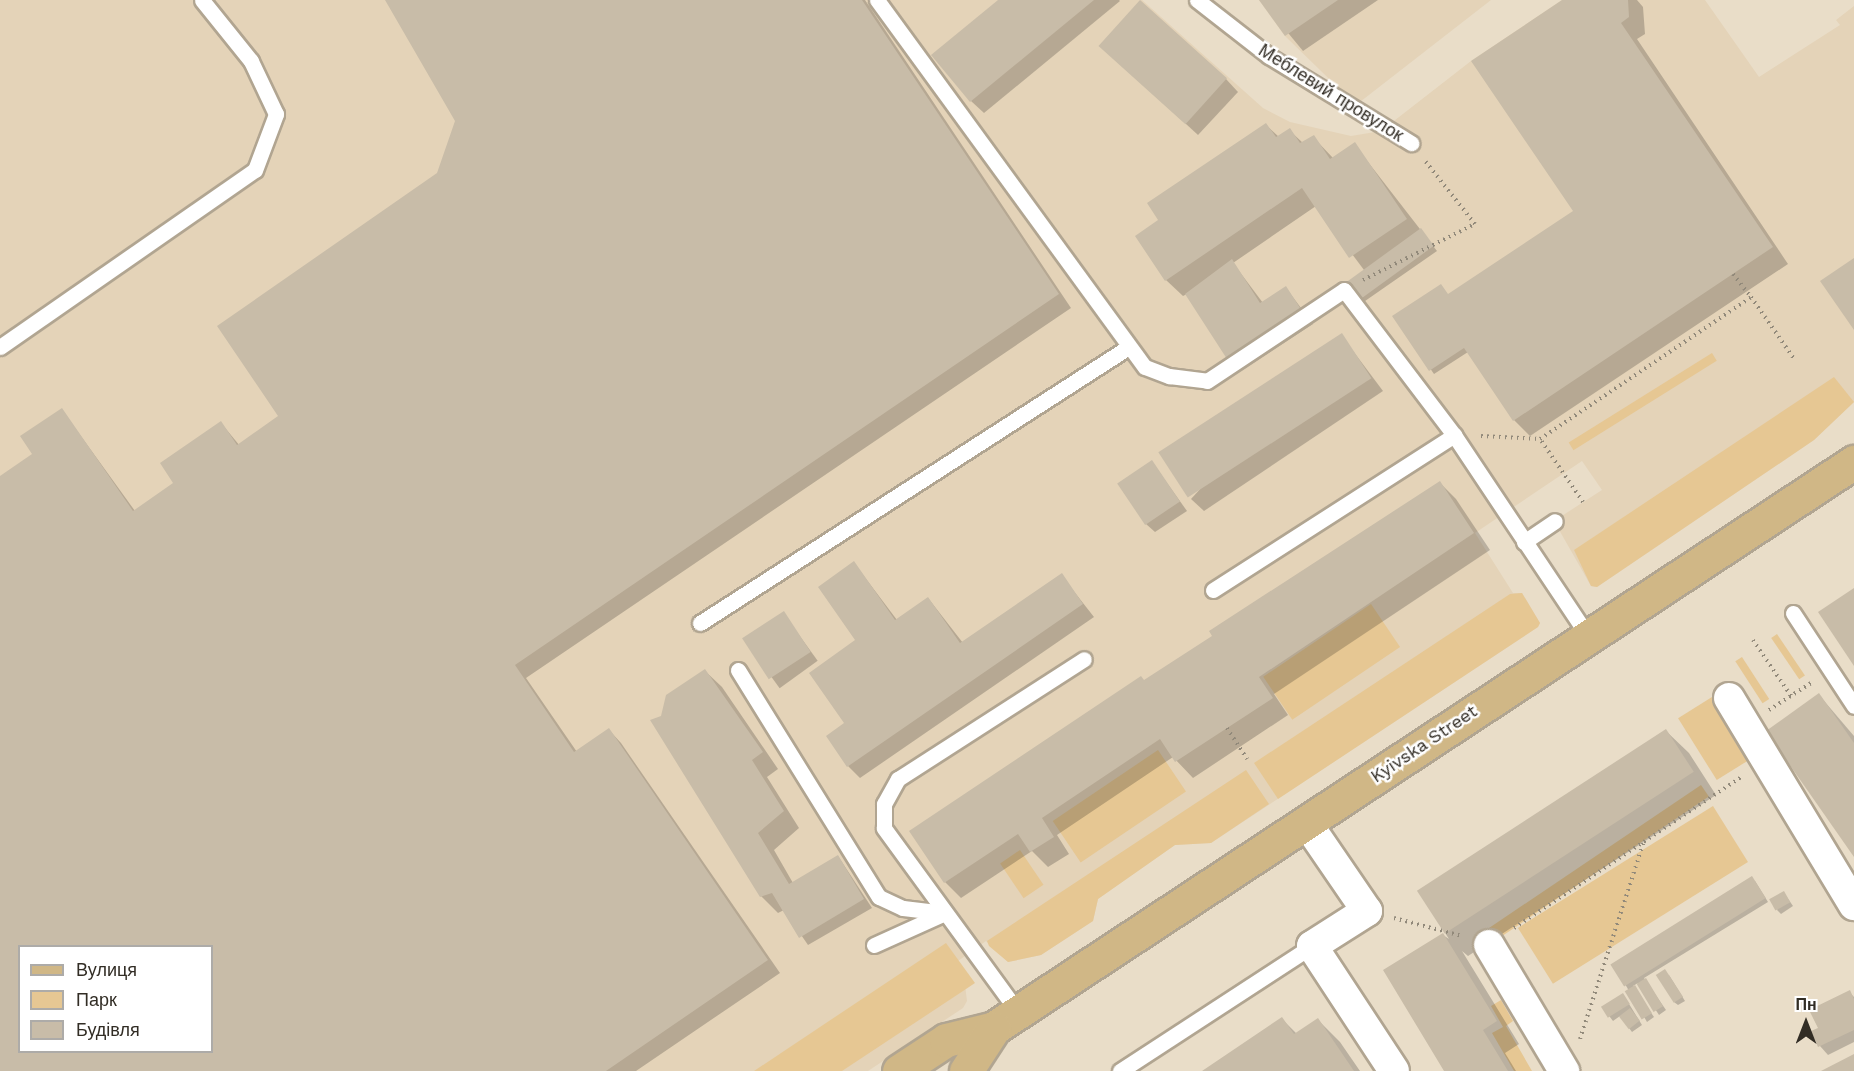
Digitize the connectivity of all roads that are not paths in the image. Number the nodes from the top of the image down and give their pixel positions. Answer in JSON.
{"nodes":[{"id":1,"x":202,"y":0,"type":"edge"},
{"id":2,"x":877,"y":0,"type":"edge"},
{"id":3,"x":1197,"y":0,"type":"edge"},
{"id":4,"x":1411,"y":143,"type":"road end"},
{"id":5,"x":0,"y":348,"type":"edge"},
{"id":6,"x":1127,"y":348,"type":"junction"},
{"id":7,"x":1454,"y":435,"type":"junction"},
{"id":8,"x":1854,"y":462,"type":"edge"},
{"id":9,"x":1554,"y":521,"type":"dead end"},
{"id":10,"x":1524,"y":542,"type":"junction"},
{"id":11,"x":1213,"y":590,"type":"dead end"},
{"id":12,"x":1793,"y":613,"type":"dead end"},
{"id":13,"x":700,"y":623,"type":"dead end"},
{"id":14,"x":1588,"y":636,"type":"junction"},
{"id":15,"x":1084,"y":659,"type":"dead end"},
{"id":16,"x":738,"y":670,"type":"dead end"},
{"id":17,"x":1729,"y":698,"type":"dead end"},
{"id":18,"x":1854,"y":706,"type":"edge"},
{"id":19,"x":1306,"y":822,"type":"junction"},
{"id":20,"x":1854,"y":905,"type":"edge"},
{"id":21,"x":945,"y":914,"type":"junction"},
{"id":22,"x":873,"y":945,"type":"dead end"},
{"id":23,"x":1489,"y":945,"type":"road end"},
{"id":24,"x":1312,"y":946,"type":"junction"},
{"id":25,"x":1006,"y":1020,"type":"junction"},
{"id":26,"x":1570,"y":1060,"type":"edge"},
{"id":27,"x":899,"y":1071,"type":"edge"},
{"id":28,"x":966,"y":1071,"type":"edge"},
{"id":29,"x":1120,"y":1071,"type":"edge"},
{"id":30,"x":1394,"y":1071,"type":"edge"}],
"edges":[{"from":1,"to":5,"type":"lane"},
{"from":2,"to":6,"type":"lane"},
{"from":3,"to":4,"type":"lane","name":"Меблевий провулок"},
{"from":6,"to":7,"type":"lane"},
{"from":6,"to":13,"type":"lane"},
{"from":7,"to":10,"type":"lane"},
{"from":7,"to":11,"type":"lane"},
{"from":8,"to":14,"type":"main road","name":"Kyivska Street"},
{"from":9,"to":10,"type":"lane"},
{"from":10,"to":14,"type":"lane"},
{"from":12,"to":18,"type":"lane"},
{"from":14,"to":19,"type":"main road","name":"Kyivska Street"},
{"from":15,"to":21,"type":"lane"},
{"from":16,"to":21,"type":"lane"},
{"from":17,"to":20,"type":"street"},
{"from":19,"to":24,"type":"street"},
{"from":19,"to":25,"type":"main road","name":"Kyivska Street"},
{"from":21,"to":22,"type":"lane"},
{"from":21,"to":25,"type":"lane"},
{"from":23,"to":26,"type":"street"},
{"from":24,"to":29,"type":"lane"},
{"from":24,"to":30,"type":"street"},
{"from":25,"to":27,"type":"main road","name":"Kyivska Street"},
{"from":25,"to":28,"type":"main road","name":"Kyivska Street"}]}
